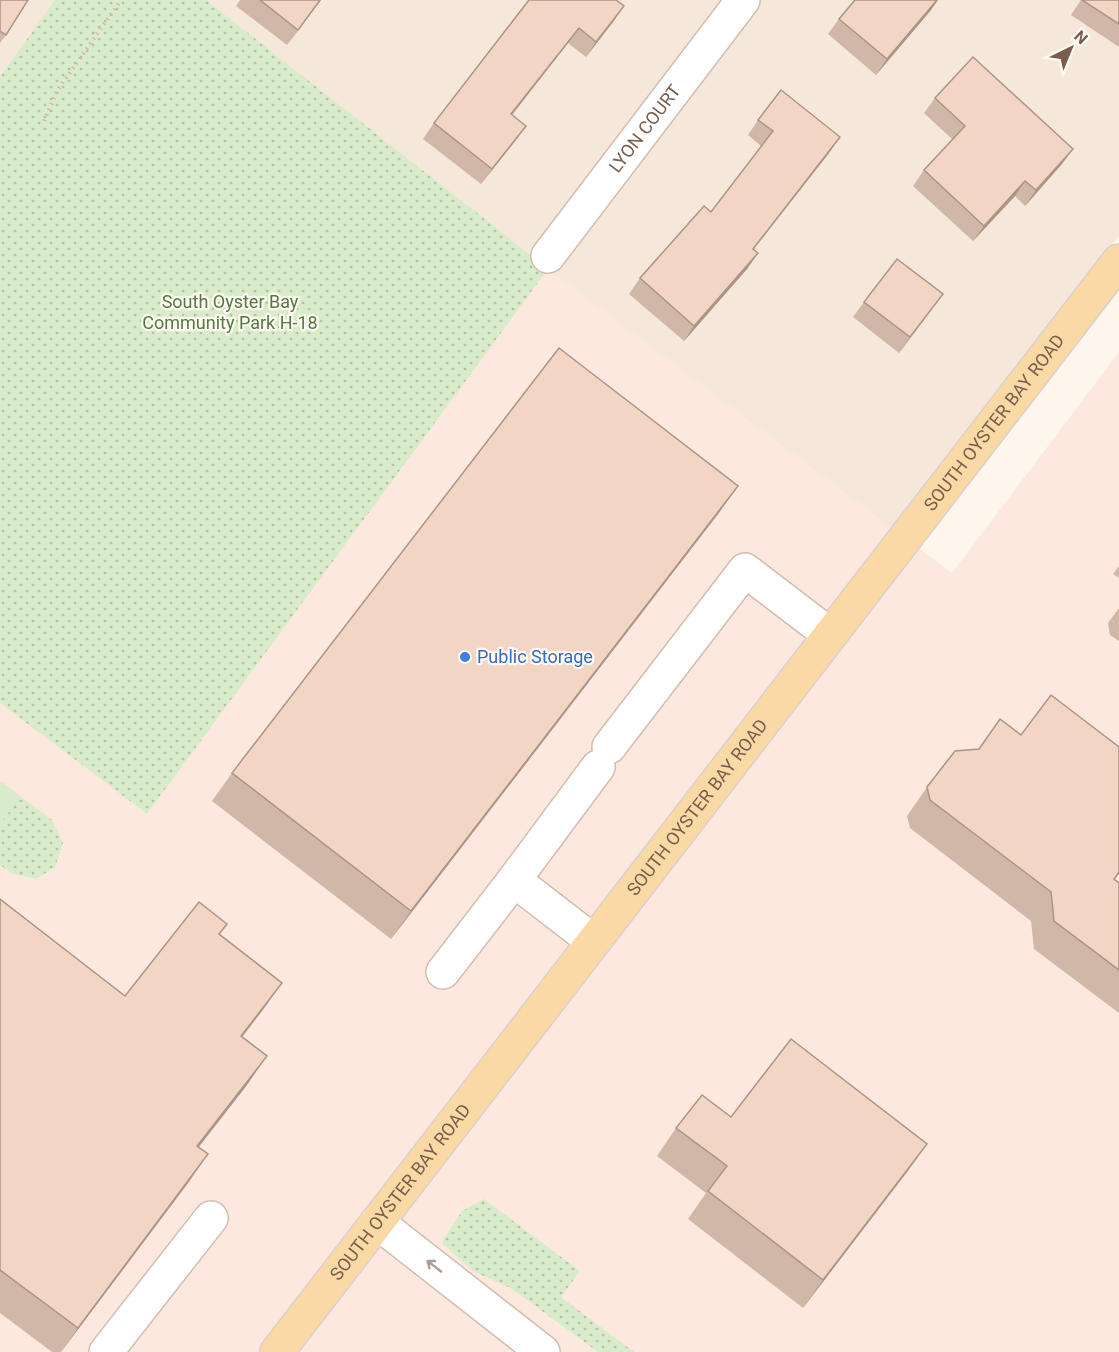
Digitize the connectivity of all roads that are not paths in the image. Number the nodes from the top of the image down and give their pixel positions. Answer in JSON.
{"nodes":[{"id":1,"x":743,"y":0,"type":"edge"},
{"id":2,"x":548,"y":256,"type":"dead end"},
{"id":3,"x":1119,"y":261,"type":"edge"},
{"id":4,"x":830,"y":635,"type":"junction"},
{"id":5,"x":514,"y":880,"type":"junction"},
{"id":6,"x":593,"y":940,"type":"junction"},
{"id":7,"x":443,"y":972,"type":"dead end"},
{"id":8,"x":211,"y":1218,"type":"dead end"},
{"id":9,"x":377,"y":1222,"type":"junction"},
{"id":10,"x":106,"y":1352,"type":"edge"},
{"id":11,"x":277,"y":1352,"type":"edge"},
{"id":12,"x":543,"y":1352,"type":"edge"}],
"edges":[{"from":1,"to":2,"type":"street","name":"LYON COURT"},
{"from":3,"to":4,"type":"main road","name":"SOUTH OYSTER BAY ROAD"},
{"from":4,"to":5,"type":"street"},
{"from":4,"to":6,"type":"main road","name":"SOUTH OYSTER BAY ROAD"},
{"from":5,"to":6,"type":"street"},
{"from":5,"to":7,"type":"street"},
{"from":6,"to":9,"type":"main road","name":"SOUTH OYSTER BAY ROAD"},
{"from":8,"to":10,"type":"street"},
{"from":9,"to":11,"type":"main road","name":"SOUTH OYSTER BAY ROAD"},
{"from":12,"to":9,"type":"street","one_way":true}]}
